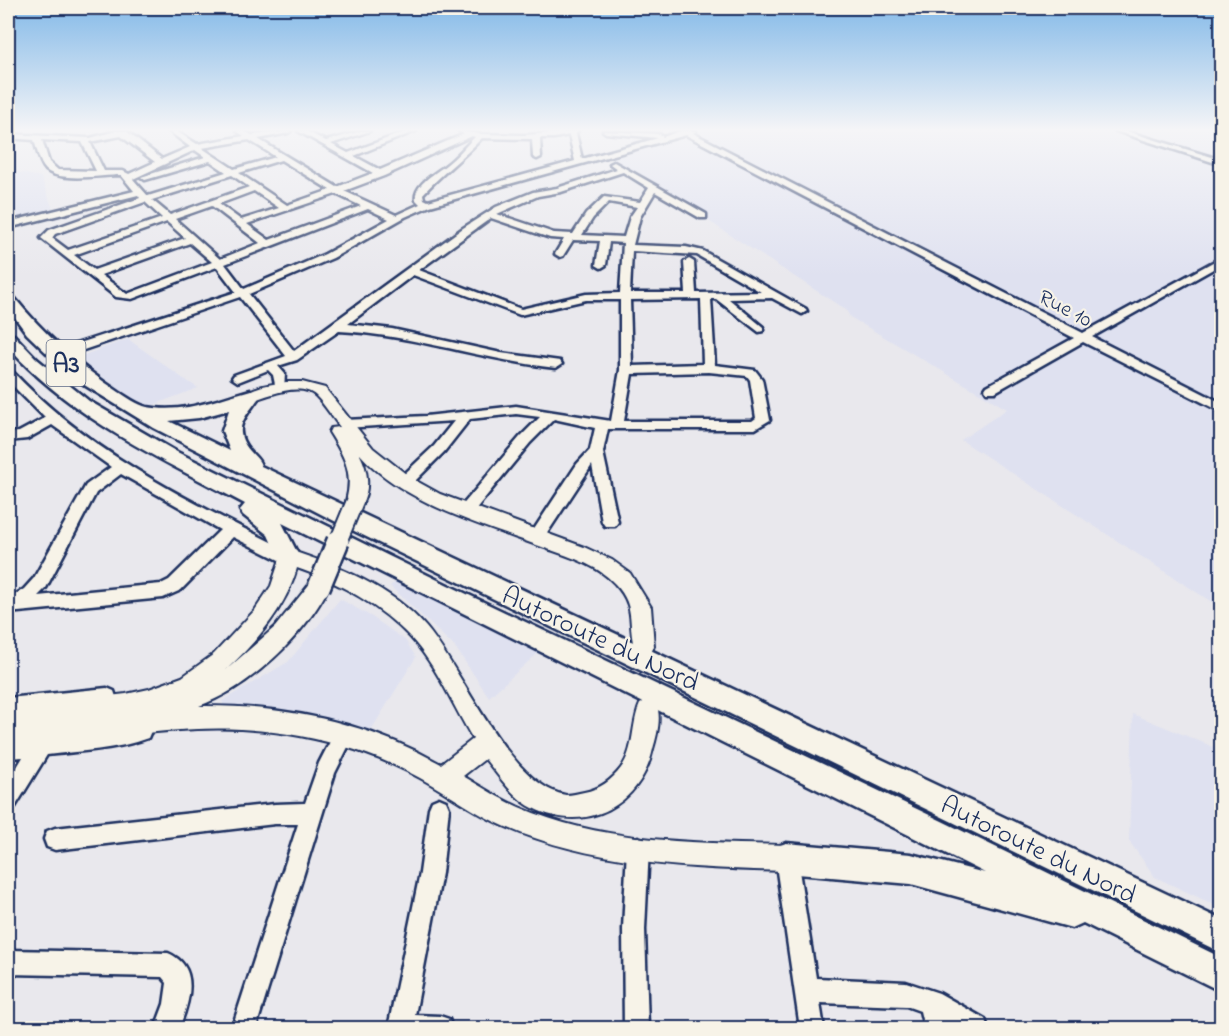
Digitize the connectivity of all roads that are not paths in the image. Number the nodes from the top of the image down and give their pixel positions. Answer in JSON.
{"nodes":[{"id":1,"x":204,"y":179,"type":"edge"},
{"id":2,"x":243,"y":179,"type":"edge"},
{"id":3,"x":318,"y":179,"type":"edge"},
{"id":4,"x":367,"y":179,"type":"edge"},
{"id":5,"x":432,"y":179,"type":"edge"},
{"id":6,"x":516,"y":179,"type":"edge"},
{"id":7,"x":592,"y":179,"type":"edge"},
{"id":8,"x":637,"y":179,"type":"edge"},
{"id":9,"x":778,"y":179,"type":"edge"},
{"id":10,"x":129,"y":180,"type":"edge"},
{"id":11,"x":255,"y":188,"type":"junction"},
{"id":12,"x":653,"y":189,"type":"junction"},
{"id":13,"x":337,"y":191,"type":"junction"},
{"id":14,"x":142,"y":195,"type":"junction"},
{"id":15,"x":213,"y":203,"type":"junction"},
{"id":16,"x":427,"y":204,"type":"junction"},
{"id":17,"x":368,"y":206,"type":"junction"},
{"id":18,"x":642,"y":206,"type":"junction"},
{"id":19,"x":285,"y":208,"type":"junction"},
{"id":20,"x":490,"y":215,"type":"junction"},
{"id":21,"x":703,"y":216,"type":"dead end"},
{"id":22,"x":167,"y":218,"type":"junction"},
{"id":23,"x":395,"y":218,"type":"junction"},
{"id":24,"x":240,"y":223,"type":"junction"},
{"id":25,"x":8,"y":225,"type":"edge"},
{"id":26,"x":573,"y":238,"type":"junction"},
{"id":27,"x":192,"y":239,"type":"junction"},
{"id":28,"x":605,"y":239,"type":"junction"},
{"id":29,"x":266,"y":243,"type":"junction"},
{"id":30,"x":628,"y":244,"type":"junction"},
{"id":31,"x":68,"y":254,"type":"junction"},
{"id":32,"x":560,"y":254,"type":"dead end"},
{"id":33,"x":1221,"y":260,"type":"edge"},
{"id":34,"x":218,"y":262,"type":"junction"},
{"id":35,"x":689,"y":262,"type":"dead end"},
{"id":36,"x":601,"y":265,"type":"dead end"},
{"id":37,"x":411,"y":271,"type":"junction"},
{"id":38,"x":94,"y":274,"type":"junction"},
{"id":39,"x":243,"y":293,"type":"junction"},
{"id":40,"x":625,"y":295,"type":"junction"},
{"id":41,"x":772,"y":295,"type":"junction"},
{"id":42,"x":692,"y":296,"type":"junction"},
{"id":43,"x":706,"y":296,"type":"junction"},
{"id":44,"x":718,"y":296,"type":"junction"},
{"id":45,"x":8,"y":299,"type":"edge"},
{"id":46,"x":802,"y":311,"type":"dead end"},
{"id":47,"x":337,"y":327,"type":"junction"},
{"id":48,"x":759,"y":329,"type":"dead end"},
{"id":49,"x":8,"y":338,"type":"edge"},
{"id":50,"x":1083,"y":338,"type":"junction"},
{"id":51,"x":56,"y":355,"type":"junction"},
{"id":52,"x":293,"y":357,"type":"junction"},
{"id":53,"x":556,"y":364,"type":"dead end"},
{"id":54,"x":270,"y":365,"type":"junction"},
{"id":55,"x":709,"y":368,"type":"junction"},
{"id":56,"x":626,"y":370,"type":"junction"},
{"id":57,"x":8,"y":374,"type":"edge"},
{"id":58,"x":238,"y":378,"type":"dead end"},
{"id":59,"x":280,"y":386,"type":"junction"},
{"id":60,"x":991,"y":389,"type":"dead end"},
{"id":61,"x":251,"y":396,"type":"junction"},
{"id":62,"x":1221,"y":408,"type":"edge"},
{"id":63,"x":137,"y":412,"type":"junction"},
{"id":64,"x":236,"y":414,"type":"junction"},
{"id":65,"x":551,"y":414,"type":"junction"},
{"id":66,"x":465,"y":417,"type":"junction"},
{"id":67,"x":53,"y":419,"type":"junction"},
{"id":68,"x":345,"y":423,"type":"junction"},
{"id":69,"x":602,"y":425,"type":"junction"},
{"id":70,"x":617,"y":425,"type":"junction"},
{"id":71,"x":8,"y":437,"type":"edge"},
{"id":72,"x":156,"y":449,"type":"junction"},
{"id":73,"x":596,"y":452,"type":"junction"},
{"id":74,"x":121,"y":467,"type":"junction"},
{"id":75,"x":405,"y":482,"type":"junction"},
{"id":76,"x":285,"y":487,"type":"junction"},
{"id":77,"x":465,"y":512,"type":"junction"},
{"id":78,"x":610,"y":522,"type":"dead end"},
{"id":79,"x":231,"y":529,"type":"junction"},
{"id":80,"x":537,"y":537,"type":"junction"},
{"id":81,"x":289,"y":558,"type":"junction"},
{"id":82,"x":9,"y":606,"type":"edge"},
{"id":83,"x":644,"y":646,"type":"dead end"},
{"id":84,"x":227,"y":654,"type":"junction"},
{"id":85,"x":8,"y":707,"type":"edge"},
{"id":86,"x":648,"y":711,"type":"dead end"},
{"id":87,"x":37,"y":716,"type":"junction"},
{"id":88,"x":174,"y":718,"type":"junction"},
{"id":89,"x":8,"y":719,"type":"edge"},
{"id":90,"x":344,"y":735,"type":"junction"},
{"id":91,"x":8,"y":737,"type":"edge"},
{"id":92,"x":487,"y":743,"type":"junction"},
{"id":93,"x":42,"y":745,"type":"junction"},
{"id":94,"x":8,"y":749,"type":"edge"},
{"id":95,"x":442,"y":778,"type":"junction"},
{"id":96,"x":8,"y":800,"type":"edge"},
{"id":97,"x":439,"y":808,"type":"dead end"},
{"id":98,"x":313,"y":813,"type":"junction"},
{"id":99,"x":55,"y":839,"type":"dead end"},
{"id":100,"x":638,"y":848,"type":"junction"},
{"id":101,"x":786,"y":858,"type":"junction"},
{"id":102,"x":1221,"y":937,"type":"edge"},
{"id":103,"x":1154,"y":942,"type":"junction"},
{"id":104,"x":8,"y":962,"type":"edge"},
{"id":105,"x":1221,"y":976,"type":"edge"},
{"id":106,"x":806,"y":990,"type":"junction"},
{"id":107,"x":930,"y":1002,"type":"junction"},
{"id":108,"x":400,"y":1028,"type":"edge"},
{"id":109,"x":167,"y":1029,"type":"edge"},
{"id":110,"x":244,"y":1029,"type":"edge"},
{"id":111,"x":440,"y":1029,"type":"edge"},
{"id":112,"x":636,"y":1029,"type":"edge"},
{"id":113,"x":812,"y":1029,"type":"edge"},
{"id":114,"x":936,"y":1029,"type":"edge"},
{"id":115,"x":976,"y":1029,"type":"edge"}],
"edges":[{"from":1,"to":14,"type":"street"},
{"from":2,"to":11,"type":"street"},
{"from":3,"to":13,"type":"street"},
{"from":4,"to":13,"type":"street"},
{"from":5,"to":16,"type":"street"},
{"from":6,"to":16,"type":"street"},
{"from":7,"to":20,"type":"street"},
{"from":8,"to":12,"type":"street"},
{"from":9,"to":50,"type":"street","name":"Rue 10"},
{"from":10,"to":14,"type":"street"},
{"from":11,"to":15,"type":"street"},
{"from":11,"to":19,"type":"street"},
{"from":12,"to":18,"type":"street"},
{"from":12,"to":21,"type":"street"},
{"from":13,"to":17,"type":"street"},
{"from":13,"to":19,"type":"street"},
{"from":14,"to":22,"type":"street"},
{"from":14,"to":25,"type":"street"},
{"from":14,"to":31,"type":"street"},
{"from":15,"to":22,"type":"street"},
{"from":15,"to":24,"type":"street"},
{"from":16,"to":23,"type":"street"},
{"from":17,"to":23,"type":"street"},
{"from":17,"to":29,"type":"street"},
{"from":18,"to":26,"type":"street"},
{"from":18,"to":30,"type":"street"},
{"from":19,"to":24,"type":"street"},
{"from":20,"to":26,"type":"street"},
{"from":20,"to":37,"type":"street"},
{"from":22,"to":27,"type":"street"},
{"from":22,"to":31,"type":"street"},
{"from":23,"to":39,"type":"street"},
{"from":24,"to":29,"type":"street"},
{"from":26,"to":28,"type":"street"},
{"from":26,"to":32,"type":"street"},
{"from":27,"to":34,"type":"street"},
{"from":27,"to":38,"type":"street"},
{"from":28,"to":30,"type":"street"},
{"from":28,"to":36,"type":"street"},
{"from":29,"to":34,"type":"street"},
{"from":30,"to":40,"type":"street"},
{"from":30,"to":41,"type":"street"},
{"from":31,"to":38,"type":"street"},
{"from":33,"to":50,"type":"street"},
{"from":34,"to":38,"type":"street"},
{"from":34,"to":39,"type":"street"},
{"from":35,"to":42,"type":"street"},
{"from":37,"to":40,"type":"street"},
{"from":37,"to":47,"type":"street"},
{"from":39,"to":51,"type":"street"},
{"from":39,"to":52,"type":"street"},
{"from":40,"to":42,"type":"street"},
{"from":40,"to":56,"type":"street"},
{"from":41,"to":44,"type":"street"},
{"from":41,"to":46,"type":"street"},
{"from":42,"to":43,"type":"street"},
{"from":43,"to":44,"type":"street"},
{"from":43,"to":55,"type":"street"},
{"from":44,"to":48,"type":"street"},
{"from":45,"to":51,"type":"highway","name":"Autoroute du Nord","number":"A3"},
{"from":47,"to":52,"type":"street"},
{"from":47,"to":53,"type":"street"},
{"from":49,"to":72,"type":"highway","name":"Autoroute du Nord","number":"A3"},
{"from":50,"to":60,"type":"street"},
{"from":50,"to":62,"type":"street","name":"Rue 10"},
{"from":51,"to":63,"type":"highway","name":"Autoroute du Nord","number":"A3"},
{"from":52,"to":54,"type":"street"},
{"from":54,"to":58,"type":"street"},
{"from":54,"to":59,"type":"street"},
{"from":55,"to":56,"type":"street"},
{"from":55,"to":70,"type":"street"},
{"from":56,"to":70,"type":"street"},
{"from":57,"to":67,"type":"street"},
{"from":59,"to":61,"type":"main road"},
{"from":59,"to":68,"type":"main road"},
{"from":61,"to":63,"type":"highway"},
{"from":61,"to":64,"type":"highway"},
{"from":63,"to":76,"type":"highway","name":"Autoroute du Nord"},
{"from":64,"to":76,"type":"highway"},
{"from":64,"to":87,"type":"main road","bridge":true},
{"from":65,"to":66,"type":"street"},
{"from":65,"to":69,"type":"street"},
{"from":65,"to":77,"type":"street"},
{"from":66,"to":68,"type":"street"},
{"from":66,"to":75,"type":"street"},
{"from":67,"to":71,"type":"street"},
{"from":67,"to":74,"type":"street"},
{"from":68,"to":75,"type":"main road"},
{"from":69,"to":70,"type":"street"},
{"from":69,"to":73,"type":"street"},
{"from":72,"to":81,"type":"highway"},
{"from":72,"to":103,"type":"highway","name":"Autoroute du Nord"},
{"from":73,"to":78,"type":"street"},
{"from":73,"to":80,"type":"street"},
{"from":74,"to":79,"type":"street"},
{"from":74,"to":82,"type":"street"},
{"from":75,"to":77,"type":"main road"},
{"from":76,"to":102,"type":"highway","name":"Autoroute du Nord"},
{"from":77,"to":80,"type":"main road"},
{"from":79,"to":81,"type":"street"},
{"from":79,"to":82,"type":"street"},
{"from":80,"to":83,"type":"main road"},
{"from":81,"to":84,"type":"main road"},
{"from":81,"to":92,"type":"main road"},
{"from":84,"to":85,"type":"street"},
{"from":84,"to":87,"type":"main road"},
{"from":86,"to":92,"type":"main road"},
{"from":87,"to":89,"type":"main road"},
{"from":88,"to":90,"type":"main road"},
{"from":88,"to":91,"type":"main road"},
{"from":88,"to":93,"type":"street"},
{"from":90,"to":95,"type":"main road"},
{"from":90,"to":98,"type":"street"},
{"from":92,"to":95,"type":"main road"},
{"from":93,"to":94,"type":"street"},
{"from":93,"to":96,"type":"street"},
{"from":95,"to":100,"type":"main road"},
{"from":97,"to":108,"type":"street"},
{"from":98,"to":99,"type":"street"},
{"from":98,"to":110,"type":"street"},
{"from":100,"to":101,"type":"main road"},
{"from":100,"to":112,"type":"street"},
{"from":101,"to":103,"type":"highway"},
{"from":101,"to":106,"type":"street"},
{"from":103,"to":105,"type":"highway","name":"Autoroute du Nord"},
{"from":104,"to":109,"type":"street"},
{"from":106,"to":107,"type":"street"},
{"from":106,"to":113,"type":"street"},
{"from":107,"to":114,"type":"street"},
{"from":107,"to":115,"type":"street"},
{"from":108,"to":111,"type":"street"}]}
